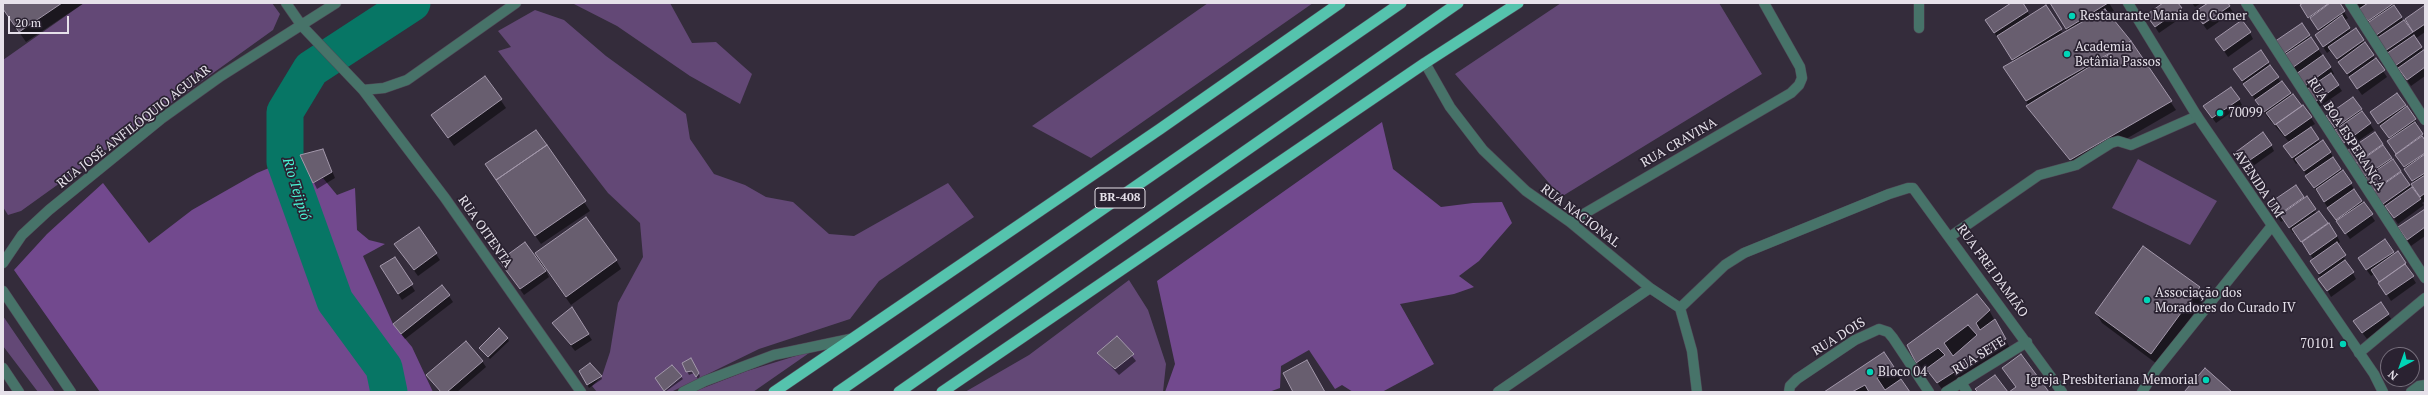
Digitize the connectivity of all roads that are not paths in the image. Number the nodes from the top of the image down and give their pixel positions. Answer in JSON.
{"nodes":[{"id":1,"x":286,"y":3,"type":"edge"},
{"id":2,"x":336,"y":3,"type":"edge"},
{"id":3,"x":516,"y":3,"type":"edge"},
{"id":4,"x":1340,"y":3,"type":"edge"},
{"id":5,"x":1401,"y":3,"type":"edge"},
{"id":6,"x":1458,"y":3,"type":"edge"},
{"id":7,"x":1518,"y":3,"type":"edge"},
{"id":8,"x":1764,"y":3,"type":"edge"},
{"id":9,"x":1920,"y":3,"type":"edge"},
{"id":10,"x":2128,"y":3,"type":"edge"},
{"id":11,"x":2246,"y":3,"type":"edge"},
{"id":12,"x":2350,"y":3,"type":"edge"},
{"id":13,"x":302,"y":26,"type":"junction"},
{"id":14,"x":1919,"y":28,"type":"dead end"},
{"id":15,"x":1425,"y":63,"type":"junction"},
{"id":16,"x":364,"y":90,"type":"junction"},
{"id":17,"x":2197,"y":116,"type":"junction"},
{"id":18,"x":2425,"y":120,"type":"edge"},
{"id":19,"x":1570,"y":222,"type":"junction"},
{"id":20,"x":2271,"y":227,"type":"junction"},
{"id":21,"x":1951,"y":236,"type":"junction"},
{"id":22,"x":3,"y":263,"type":"edge"},
{"id":23,"x":2425,"y":278,"type":"edge"},
{"id":24,"x":1650,"y":288,"type":"junction"},
{"id":25,"x":3,"y":291,"type":"edge"},
{"id":26,"x":2425,"y":298,"type":"edge"},
{"id":27,"x":1680,"y":308,"type":"junction"},
{"id":28,"x":852,"y":339,"type":"junction"},
{"id":29,"x":2027,"y":342,"type":"junction"},
{"id":30,"x":2359,"y":353,"type":"junction"},
{"id":31,"x":3,"y":368,"type":"edge"},
{"id":32,"x":1961,"y":382,"type":"junction"},
{"id":33,"x":2425,"y":385,"type":"edge"},
{"id":34,"x":19,"y":392,"type":"edge"},
{"id":35,"x":71,"y":392,"type":"edge"},
{"id":36,"x":581,"y":392,"type":"edge"},
{"id":37,"x":683,"y":392,"type":"edge"},
{"id":38,"x":774,"y":392,"type":"edge"},
{"id":39,"x":838,"y":392,"type":"edge"},
{"id":40,"x":899,"y":392,"type":"edge"},
{"id":41,"x":942,"y":392,"type":"edge"},
{"id":42,"x":1498,"y":392,"type":"edge"},
{"id":43,"x":1697,"y":392,"type":"edge"},
{"id":44,"x":1790,"y":392,"type":"edge"},
{"id":45,"x":1929,"y":392,"type":"edge"},
{"id":46,"x":1946,"y":392,"type":"edge"},
{"id":47,"x":1967,"y":392,"type":"edge"},
{"id":48,"x":2062,"y":392,"type":"edge"},
{"id":49,"x":2142,"y":392,"type":"edge"},
{"id":50,"x":2383,"y":392,"type":"edge"},
{"id":51,"x":2411,"y":392,"type":"edge"}],
"edges":[{"from":1,"to":13,"type":"street","name":"RUA OITENTA"},
{"from":2,"to":13,"type":"street","name":"RUA JOSÉ ANFILÓQUIO AGUIAR"},
{"from":3,"to":16,"type":"street"},
{"from":4,"to":28,"type":"highway"},
{"from":5,"to":39,"type":"highway","number":"BR-408"},
{"from":6,"to":40,"type":"highway","number":"BR-408"},
{"from":7,"to":15,"type":"highway"},
{"from":8,"to":19,"type":"street","name":"RUA CRAVINA"},
{"from":9,"to":14,"type":"street"},
{"from":10,"to":17,"type":"street","name":"AVENIDA UM"},
{"from":11,"to":23,"type":"street","name":"RUA BOA ESPERANÇA"},
{"from":12,"to":18,"type":"street"},
{"from":13,"to":16,"type":"street","name":"RUA OITENTA"},
{"from":13,"to":22,"type":"street","name":"RUA JOSÉ ANFILÓQUIO AGUIAR"},
{"from":15,"to":19,"type":"street","name":"RUA NACIONAL"},
{"from":15,"to":41,"type":"highway"},
{"from":16,"to":36,"type":"street","name":"RUA OITENTA"},
{"from":17,"to":20,"type":"street","name":"AVENIDA UM"},
{"from":17,"to":21,"type":"street"},
{"from":19,"to":24,"type":"street","name":"RUA NACIONAL"},
{"from":20,"to":30,"type":"street","name":"AVENIDA UM"},
{"from":20,"to":49,"type":"street"},
{"from":21,"to":27,"type":"street","name":"RUA FREI DAMIÃO"},
{"from":21,"to":29,"type":"street","name":"RUA FREI DAMIÃO"},
{"from":24,"to":27,"type":"street","name":"RUA NACIONAL"},
{"from":24,"to":42,"type":"street"},
{"from":25,"to":35,"type":"street"},
{"from":26,"to":30,"type":"street"},
{"from":27,"to":43,"type":"street"},
{"from":28,"to":37,"type":"street"},
{"from":28,"to":38,"type":"highway"},
{"from":29,"to":32,"type":"street","name":"RUA SETE"},
{"from":29,"to":48,"type":"street","name":"RUA FREI DAMIÃO"},
{"from":30,"to":50,"type":"street","name":"AVENIDA UM"},
{"from":31,"to":34,"type":"street"},
{"from":32,"to":46,"type":"street","name":"RUA SETE"},
{"from":32,"to":47,"type":"street"},
{"from":33,"to":51,"type":"street"},
{"from":44,"to":45,"type":"street","name":"RUA DOIS"}]}
